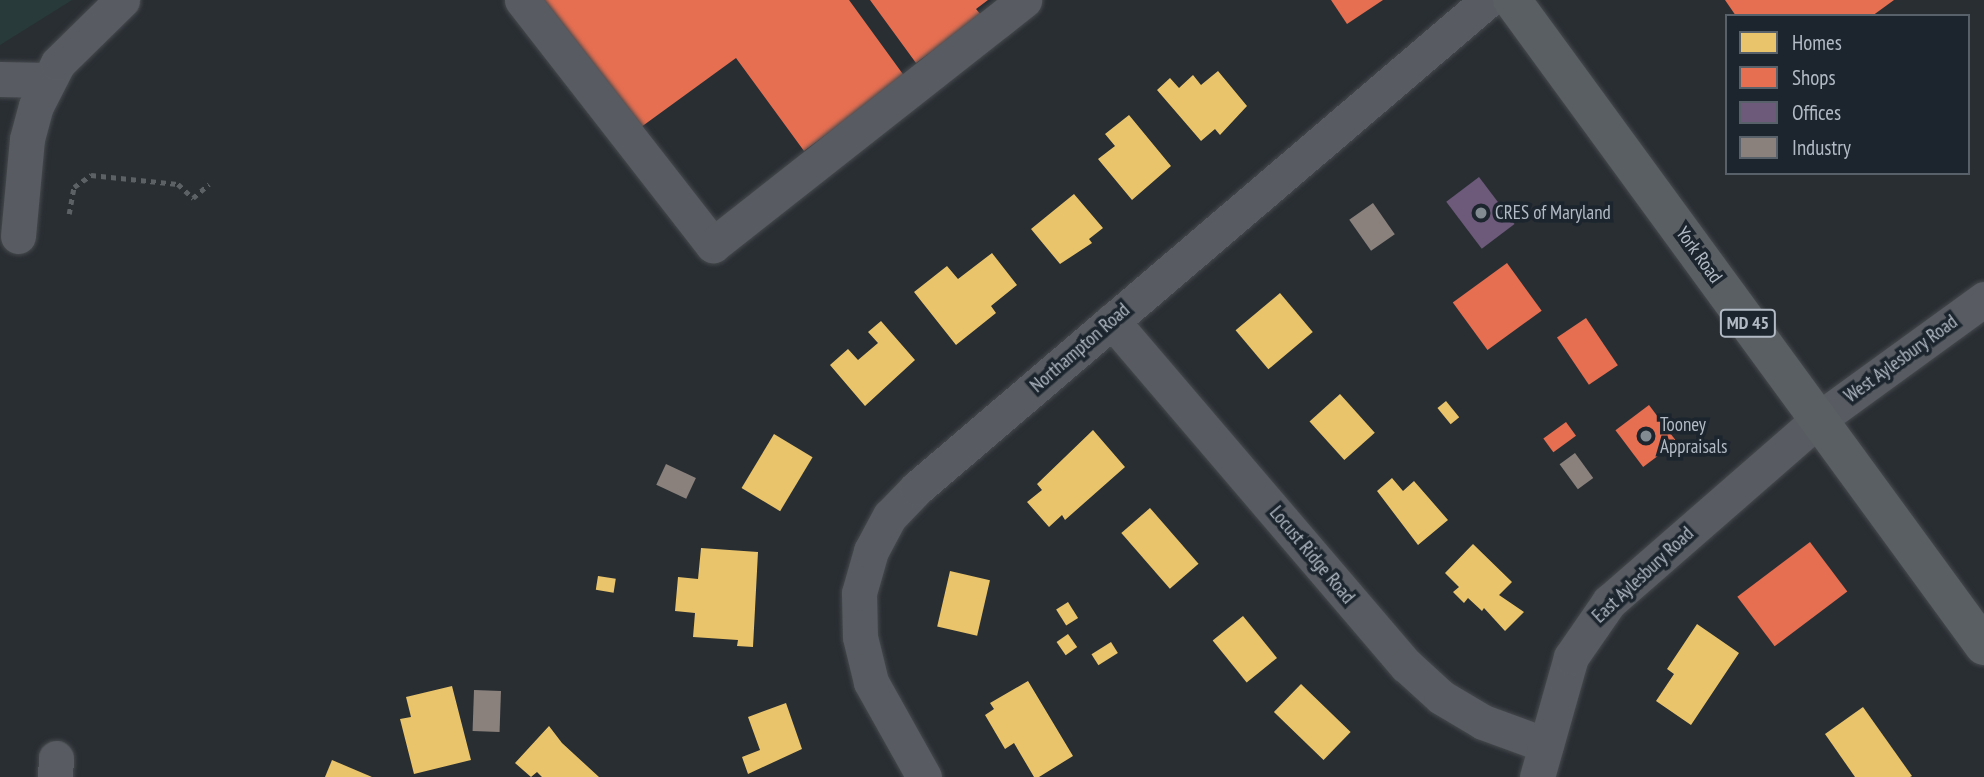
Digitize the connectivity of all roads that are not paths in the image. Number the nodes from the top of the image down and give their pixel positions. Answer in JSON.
{"nodes":[{"id":1,"x":122,"y":0,"type":"edge"},
{"id":2,"x":523,"y":0,"type":"edge"},
{"id":3,"x":1024,"y":0,"type":"edge"},
{"id":4,"x":1488,"y":0,"type":"edge"},
{"id":5,"x":1512,"y":0,"type":"edge"},
{"id":6,"x":0,"y":79,"type":"edge"},
{"id":7,"x":48,"y":79,"type":"junction"},
{"id":8,"x":18,"y":236,"type":"dead end"},
{"id":9,"x":1984,"y":299,"type":"edge"},
{"id":10,"x":1112,"y":321,"type":"junction"},
{"id":11,"x":1819,"y":419,"type":"junction"},
{"id":12,"x":1984,"y":646,"type":"edge"},
{"id":13,"x":1542,"y":761,"type":"edge"},
{"id":14,"x":924,"y":777,"type":"edge"}],
"edges":[{"from":1,"to":7,"type":"street"},
{"from":2,"to":3,"type":"street"},
{"from":4,"to":10,"type":"street","name":"Northampton Road"},
{"from":5,"to":11,"type":"main road","name":"York Road","number":"MD 45"},
{"from":6,"to":7,"type":"street"},
{"from":7,"to":8,"type":"street"},
{"from":9,"to":11,"type":"street","name":"West Aylesbury Road"},
{"from":10,"to":13,"type":"street","name":"Locust Ridge Road"},
{"from":10,"to":14,"type":"street","name":"Northampton Road"},
{"from":11,"to":12,"type":"main road","name":"York Road","number":"MD 45"},
{"from":11,"to":13,"type":"street","name":"East Aylesbury Road"}]}
